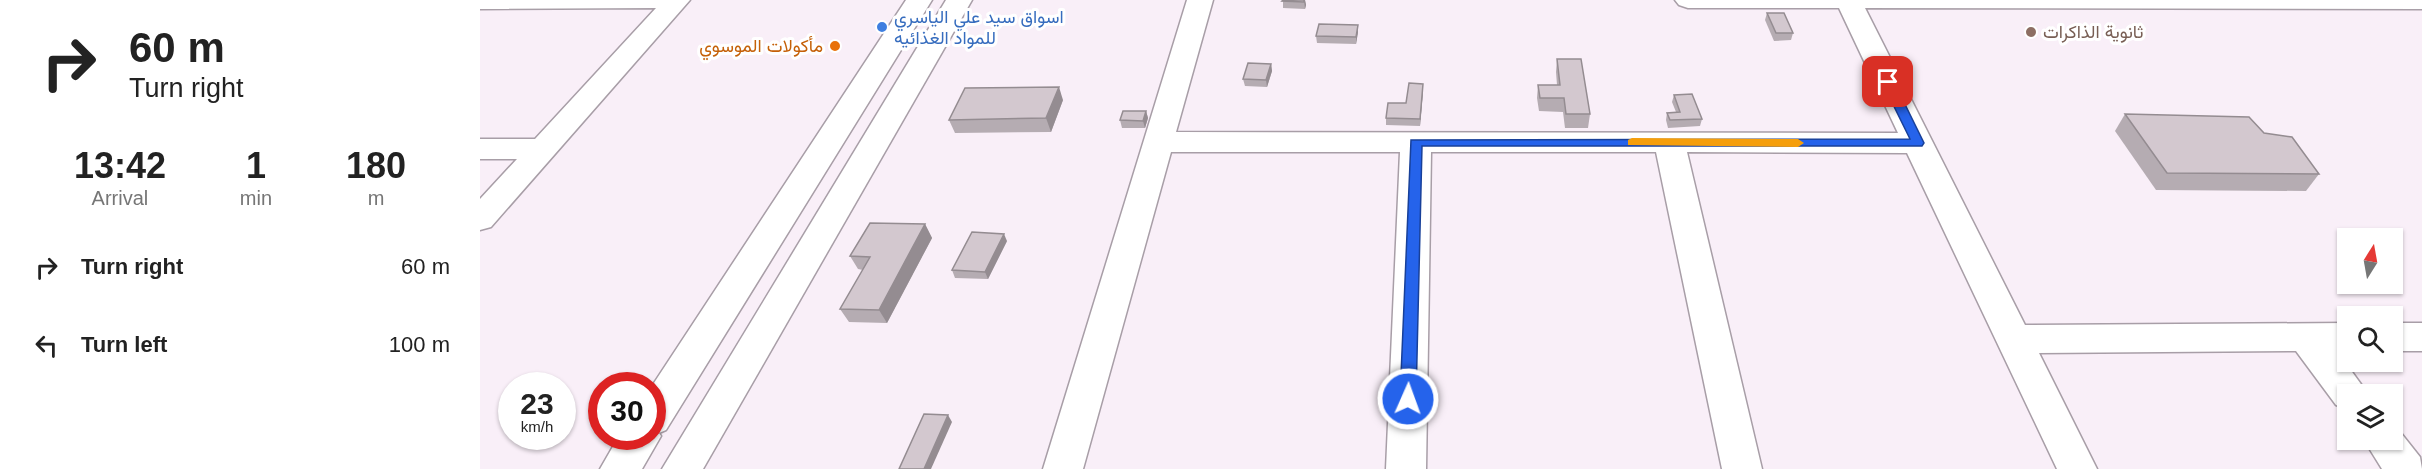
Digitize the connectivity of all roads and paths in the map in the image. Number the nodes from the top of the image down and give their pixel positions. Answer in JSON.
{"nodes":[{"id":1,"x":656,"y":0,"type":"edge"},
{"id":2,"x":677,"y":0,"type":"edge"},
{"id":3,"x":918,"y":0,"type":"edge"},
{"id":4,"x":959,"y":0,"type":"edge"},
{"id":5,"x":1200,"y":0,"type":"edge"},
{"id":6,"x":1688,"y":0,"type":"edge"},
{"id":7,"x":1848,"y":0,"type":"edge"},
{"id":8,"x":2059,"y":0,"type":"edge"},
{"id":9,"x":2276,"y":0,"type":"edge"},
{"id":10,"x":480,"y":1,"type":"edge"},
{"id":11,"x":2422,"y":1,"type":"edge"},
{"id":12,"x":1159,"y":142,"type":"junction"},
{"id":13,"x":1416,"y":142,"type":"junction"},
{"id":14,"x":1669,"y":142,"type":"junction"},
{"id":15,"x":1918,"y":143,"type":"junction"},
{"id":16,"x":480,"y":149,"type":"edge"},
{"id":17,"x":543,"y":149,"type":"junction"},
{"id":18,"x":480,"y":219,"type":"edge"},
{"id":19,"x":2337,"y":337,"type":"edge"},
{"id":20,"x":2403,"y":337,"type":"edge"},
{"id":21,"x":2422,"y":337,"type":"edge"},
{"id":22,"x":2306,"y":338,"type":"junction"},
{"id":23,"x":2013,"y":339,"type":"junction"},
{"id":24,"x":2341,"y":384,"type":"edge"},
{"id":25,"x":666,"y":396,"type":"edge"},
{"id":26,"x":633,"y":450,"type":"edge"},
{"id":27,"x":2392,"y":450,"type":"edge"},
{"id":28,"x":621,"y":469,"type":"edge"},
{"id":29,"x":682,"y":469,"type":"edge"},
{"id":30,"x":1063,"y":469,"type":"edge"},
{"id":31,"x":1406,"y":469,"type":"edge"},
{"id":32,"x":1742,"y":469,"type":"edge"},
{"id":33,"x":2077,"y":469,"type":"edge"},
{"id":34,"x":2406,"y":469,"type":"edge"}],
"edges":[{"from":1,"to":10,"type":"street"},
{"from":2,"to":17,"type":"street"},
{"from":3,"to":25,"type":"street"},
{"from":4,"to":29,"type":"street"},
{"from":5,"to":12,"type":"street"},
{"from":6,"to":7,"type":"street"},
{"from":7,"to":8,"type":"street"},
{"from":7,"to":15,"type":"street"},
{"from":8,"to":9,"type":"street"},
{"from":9,"to":11,"type":"street"},
{"from":12,"to":13,"type":"street"},
{"from":12,"to":30,"type":"street"},
{"from":13,"to":14,"type":"street"},
{"from":13,"to":31,"type":"street"},
{"from":14,"to":15,"type":"street"},
{"from":14,"to":32,"type":"street"},
{"from":15,"to":23,"type":"street"},
{"from":16,"to":17,"type":"street"},
{"from":17,"to":18,"type":"street"},
{"from":19,"to":22,"type":"street"},
{"from":20,"to":21,"type":"street"},
{"from":22,"to":23,"type":"street"},
{"from":22,"to":24,"type":"street"},
{"from":23,"to":33,"type":"street"},
{"from":26,"to":28,"type":"street"},
{"from":27,"to":34,"type":"street"}]}
